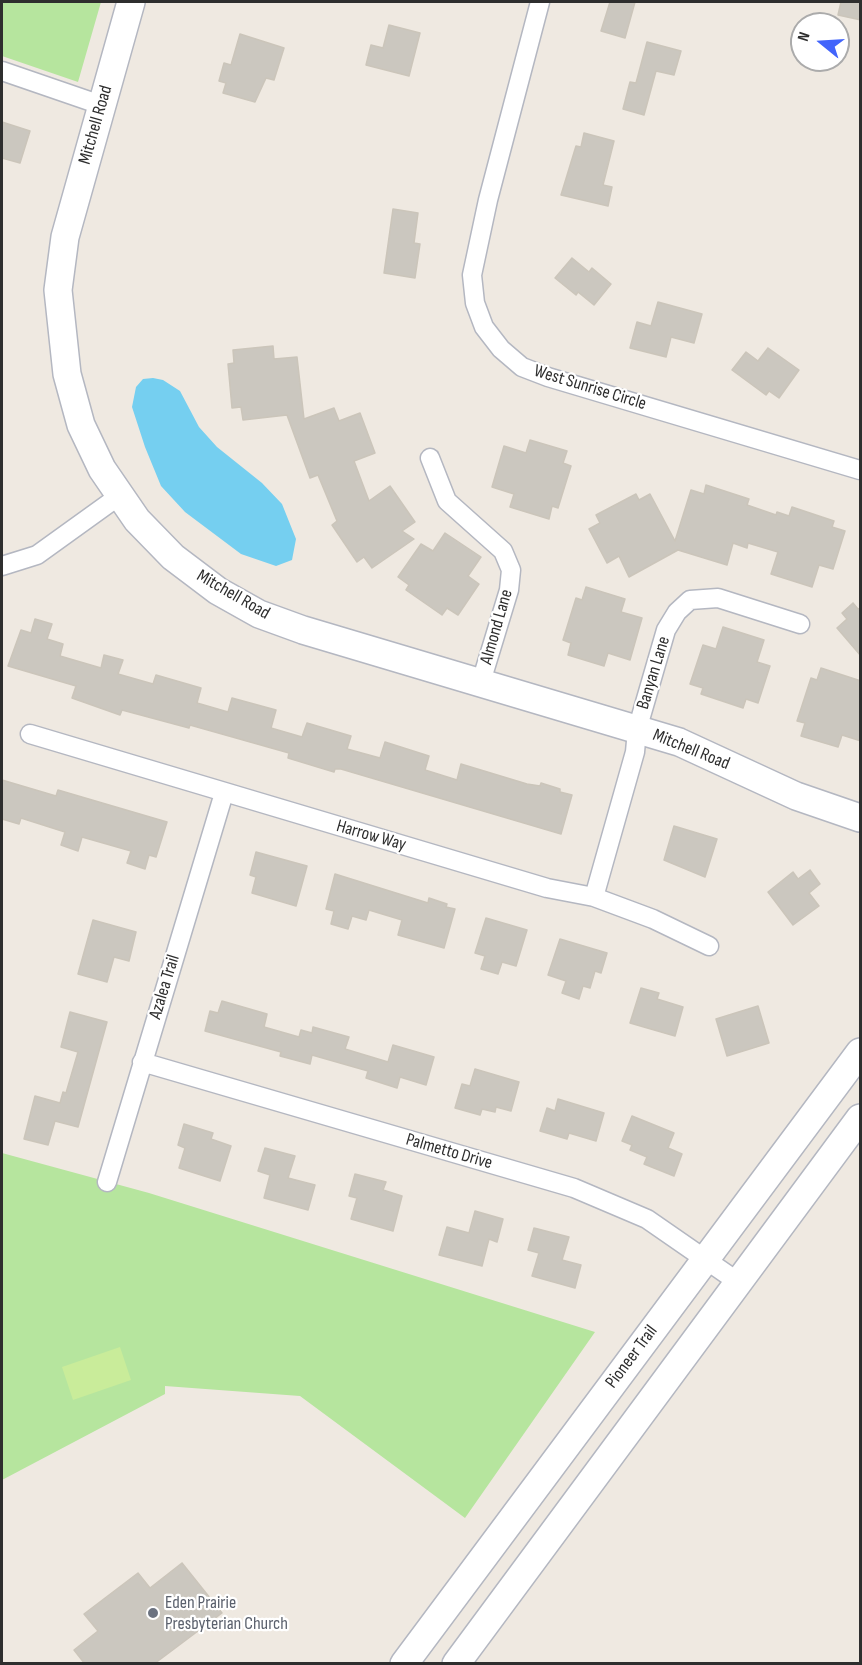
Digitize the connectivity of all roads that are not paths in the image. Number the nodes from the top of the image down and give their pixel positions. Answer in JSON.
{"nodes":[{"id":1,"x":131,"y":2,"type":"edge"},
{"id":2,"x":540,"y":2,"type":"edge"},
{"id":3,"x":2,"y":70,"type":"edge"},
{"id":4,"x":101,"y":105,"type":"junction"},
{"id":5,"x":430,"y":458,"type":"dead end"},
{"id":6,"x":861,"y":470,"type":"edge"},
{"id":7,"x":119,"y":496,"type":"junction"},
{"id":8,"x":2,"y":566,"type":"edge"},
{"id":9,"x":800,"y":624,"type":"dead end"},
{"id":10,"x":481,"y":682,"type":"junction"},
{"id":11,"x":637,"y":730,"type":"junction"},
{"id":12,"x":30,"y":734,"type":"dead end"},
{"id":13,"x":224,"y":793,"type":"junction"},
{"id":14,"x":861,"y":818,"type":"edge"},
{"id":15,"x":594,"y":897,"type":"junction"},
{"id":16,"x":709,"y":946,"type":"dead end"},
{"id":17,"x":861,"y":1052,"type":"edge"},
{"id":18,"x":142,"y":1062,"type":"junction"},
{"id":19,"x":861,"y":1118,"type":"edge"},
{"id":20,"x":107,"y":1182,"type":"dead end"},
{"id":21,"x":705,"y":1258,"type":"junction"},
{"id":22,"x":738,"y":1282,"type":"junction"},
{"id":23,"x":404,"y":1664,"type":"edge"},
{"id":24,"x":456,"y":1664,"type":"edge"}],
"edges":[{"from":1,"to":4,"type":"main road","name":"Mitchell Road"},
{"from":2,"to":6,"type":"street","name":"West Sunrise Circle"},
{"from":3,"to":4,"type":"street"},
{"from":4,"to":7,"type":"main road","name":"Mitchell Road"},
{"from":5,"to":10,"type":"street","name":"Almond Lane"},
{"from":7,"to":8,"type":"street"},
{"from":7,"to":10,"type":"main road","name":"Mitchell Road"},
{"from":9,"to":11,"type":"street","name":"Banyan Lane"},
{"from":10,"to":11,"type":"main road","name":"Mitchell Road"},
{"from":11,"to":14,"type":"main road","name":"Mitchell Road"},
{"from":11,"to":15,"type":"street","name":"Banyan Lane"},
{"from":12,"to":13,"type":"street","name":"Harrow Way"},
{"from":13,"to":15,"type":"street","name":"Harrow Way"},
{"from":13,"to":18,"type":"street","name":"Azalea Trail"},
{"from":15,"to":16,"type":"street","name":"Harrow Way"},
{"from":17,"to":21,"type":"main road","name":"Pioneer Trail"},
{"from":18,"to":20,"type":"street","name":"Azalea Trail"},
{"from":18,"to":21,"type":"street","name":"Palmetto Drive"},
{"from":19,"to":22,"type":"main road"},
{"from":21,"to":22,"type":"street","name":"Palmetto Drive"},
{"from":21,"to":23,"type":"main road","name":"Pioneer Trail"},
{"from":22,"to":24,"type":"main road"}]}
